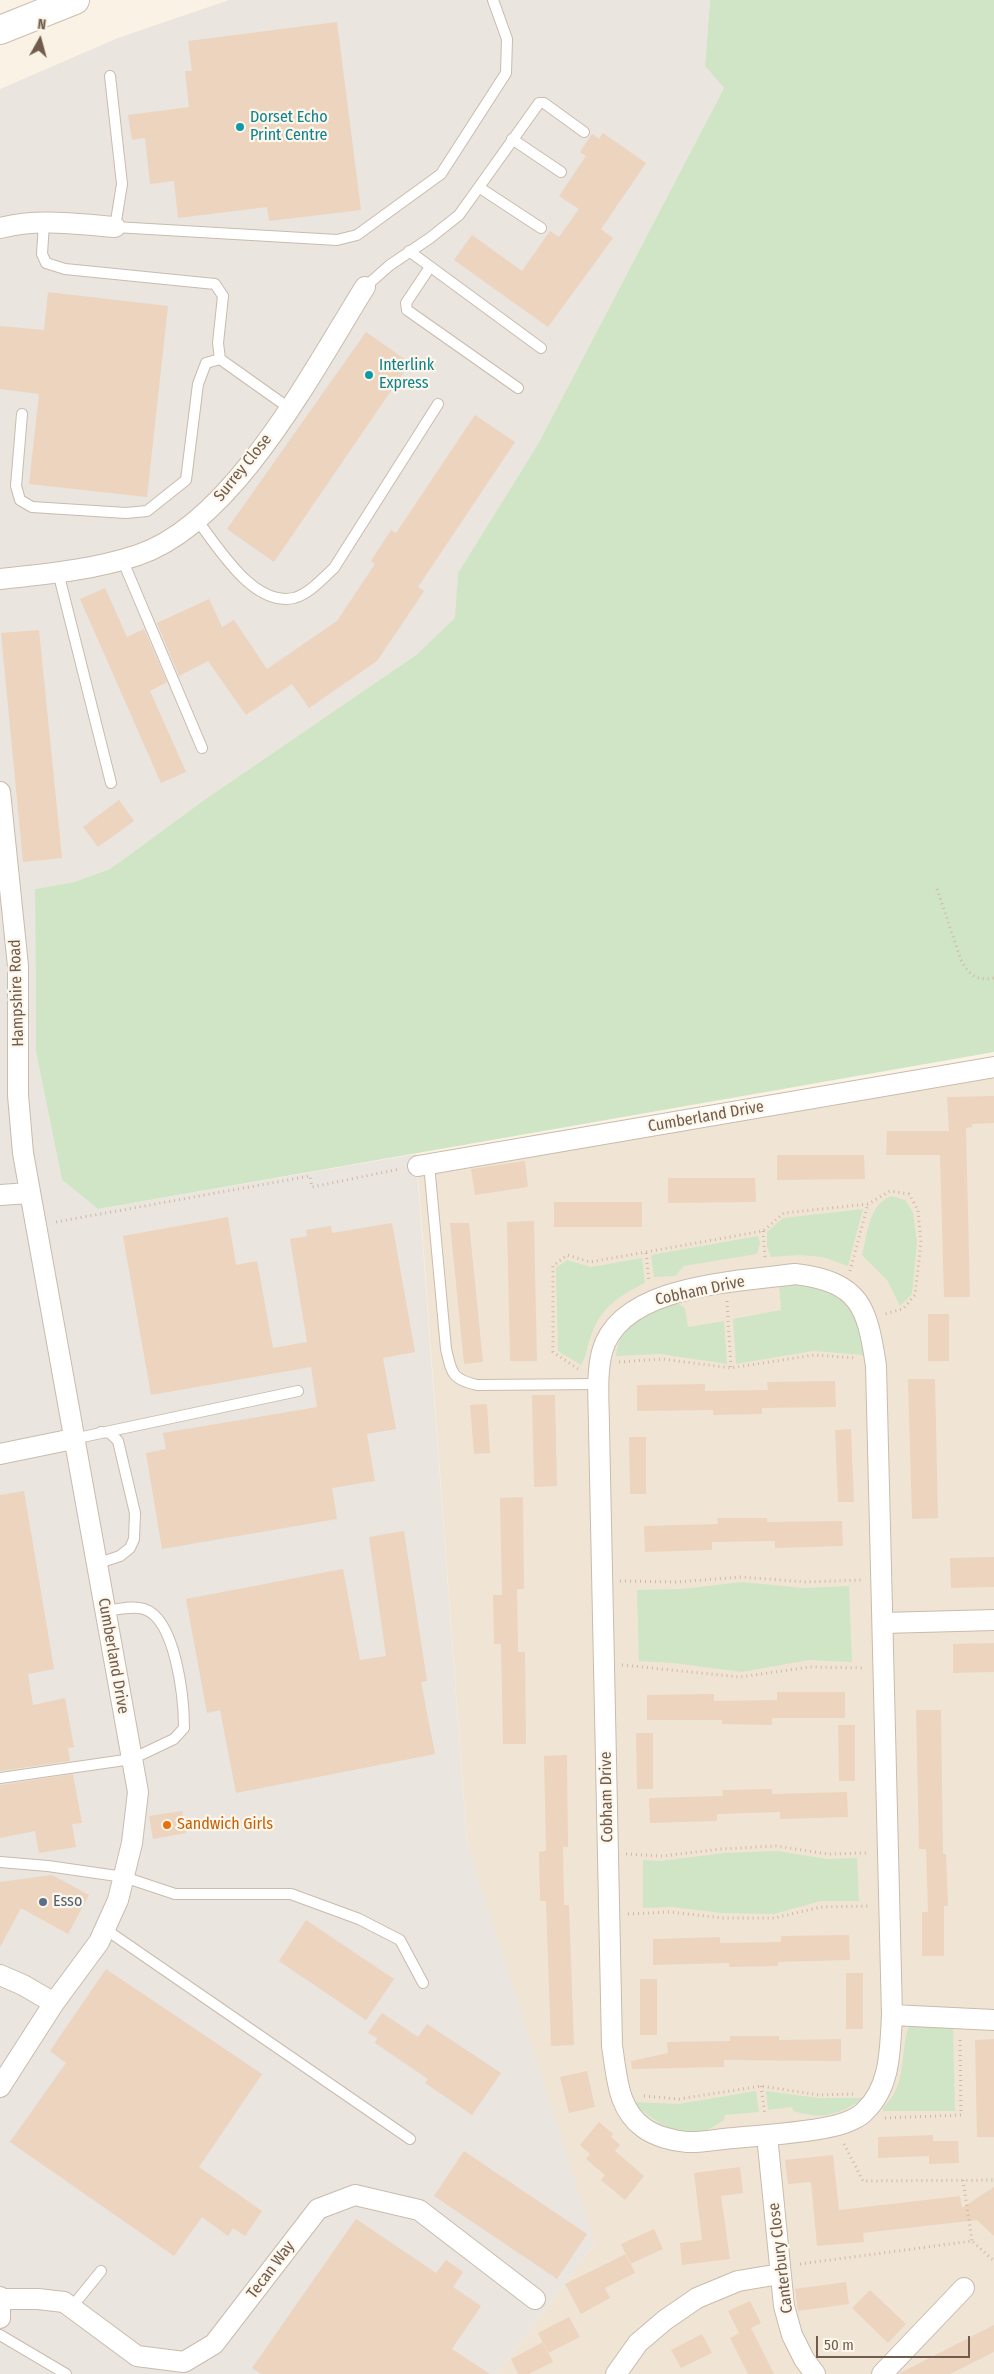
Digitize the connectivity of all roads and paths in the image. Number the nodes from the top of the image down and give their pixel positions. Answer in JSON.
{"nodes":[{"id":1,"x":75,"y":0,"type":"edge"},
{"id":2,"x":493,"y":0,"type":"edge"},
{"id":3,"x":0,"y":30,"type":"edge"},
{"id":4,"x":110,"y":76,"type":"dead end"},
{"id":5,"x":584,"y":132,"type":"dead end"},
{"id":6,"x":512,"y":139,"type":"junction"},
{"id":7,"x":561,"y":172,"type":"dead end"},
{"id":8,"x":480,"y":188,"type":"junction"},
{"id":9,"x":44,"y":223,"type":"junction"},
{"id":10,"x":115,"y":227,"type":"junction"},
{"id":11,"x":0,"y":228,"type":"edge"},
{"id":12,"x":541,"y":228,"type":"dead end"},
{"id":13,"x":409,"y":251,"type":"junction"},
{"id":14,"x":430,"y":267,"type":"junction"},
{"id":15,"x":365,"y":287,"type":"joint"},
{"id":16,"x":541,"y":348,"type":"dead end"},
{"id":17,"x":220,"y":359,"type":"junction"},
{"id":18,"x":518,"y":388,"type":"dead end"},
{"id":19,"x":438,"y":404,"type":"dead end"},
{"id":20,"x":289,"y":408,"type":"junction"},
{"id":21,"x":22,"y":414,"type":"dead end"},
{"id":22,"x":197,"y":520,"type":"junction"},
{"id":23,"x":122,"y":559,"type":"junction"},
{"id":24,"x":58,"y":572,"type":"junction"},
{"id":25,"x":0,"y":579,"type":"edge"},
{"id":26,"x":202,"y":748,"type":"dead end"},
{"id":27,"x":111,"y":783,"type":"dead end"},
{"id":28,"x":0,"y":792,"type":"edge"},
{"id":29,"x":937,"y":889,"type":"dead end"},
{"id":30,"x":994,"y":978,"type":"edge"},
{"id":31,"x":994,"y":1067,"type":"edge"},
{"id":32,"x":423,"y":1165,"type":"junction"},
{"id":33,"x":29,"y":1193,"type":"junction"},
{"id":34,"x":0,"y":1195,"type":"edge"},
{"id":35,"x":868,"y":1204,"type":"dead end"},
{"id":36,"x":36,"y":1226,"type":"junction"},
{"id":37,"x":763,"y":1231,"type":"dead end"},
{"id":38,"x":646,"y":1253,"type":"dead end"},
{"id":39,"x":767,"y":1278,"type":"junction"},
{"id":40,"x":726,"y":1284,"type":"junction"},
{"id":41,"x":846,"y":1290,"type":"junction"},
{"id":42,"x":652,"y":1300,"type":"junction"},
{"id":43,"x":875,"y":1359,"type":"junction"},
{"id":44,"x":601,"y":1363,"type":"junction"},
{"id":45,"x":731,"y":1368,"type":"junction"},
{"id":46,"x":600,"y":1384,"type":"junction"},
{"id":47,"x":298,"y":1391,"type":"dead end"},
{"id":48,"x":100,"y":1432,"type":"junction"},
{"id":49,"x":73,"y":1439,"type":"junction"},
{"id":50,"x":0,"y":1454,"type":"edge"},
{"id":51,"x":96,"y":1564,"type":"junction"},
{"id":52,"x":882,"y":1580,"type":"junction"},
{"id":53,"x":602,"y":1581,"type":"junction"},
{"id":54,"x":105,"y":1611,"type":"junction"},
{"id":55,"x":994,"y":1620,"type":"edge"},
{"id":56,"x":884,"y":1623,"type":"junction"},
{"id":57,"x":604,"y":1664,"type":"junction"},
{"id":58,"x":884,"y":1669,"type":"junction"},
{"id":59,"x":132,"y":1759,"type":"junction"},
{"id":60,"x":0,"y":1778,"type":"edge"},
{"id":61,"x":608,"y":1852,"type":"junction"},
{"id":62,"x":888,"y":1853,"type":"junction"},
{"id":63,"x":0,"y":1862,"type":"edge"},
{"id":64,"x":124,"y":1877,"type":"junction"},
{"id":65,"x":889,"y":1906,"type":"junction"},
{"id":66,"x":610,"y":1914,"type":"junction"},
{"id":67,"x":105,"y":1929,"type":"junction"},
{"id":68,"x":0,"y":1975,"type":"edge"},
{"id":69,"x":423,"y":1983,"type":"dead end"},
{"id":70,"x":54,"y":2002,"type":"junction"},
{"id":71,"x":892,"y":2015,"type":"junction"},
{"id":72,"x":960,"y":2018,"type":"junction"},
{"id":73,"x":994,"y":2020,"type":"edge"},
{"id":74,"x":761,"y":2086,"type":"junction"},
{"id":75,"x":0,"y":2087,"type":"edge"},
{"id":76,"x":621,"y":2095,"type":"junction"},
{"id":77,"x":874,"y":2099,"type":"junction"},
{"id":78,"x":834,"y":2126,"type":"junction"},
{"id":79,"x":768,"y":2135,"type":"junction"},
{"id":80,"x":410,"y":2139,"type":"dead end"},
{"id":81,"x":963,"y":2180,"type":"junction"},
{"id":82,"x":994,"y":2180,"type":"edge"},
{"id":83,"x":972,"y":2241,"type":"junction"},
{"id":84,"x":994,"y":2261,"type":"edge"},
{"id":85,"x":780,"y":2270,"type":"junction"},
{"id":86,"x":101,"y":2271,"type":"dead end"},
{"id":87,"x":964,"y":2288,"type":"dead end"},
{"id":88,"x":0,"y":2298,"type":"edge"},
{"id":89,"x":535,"y":2299,"type":"dead end"},
{"id":90,"x":72,"y":2308,"type":"junction"},
{"id":91,"x":0,"y":2318,"type":"edge"},
{"id":92,"x":0,"y":2335,"type":"edge"},
{"id":93,"x":187,"y":2368,"type":"edge"},
{"id":94,"x":66,"y":2374,"type":"edge"},
{"id":95,"x":616,"y":2374,"type":"edge"},
{"id":96,"x":815,"y":2374,"type":"edge"},
{"id":97,"x":882,"y":2374,"type":"edge"}],
"edges":[{"from":1,"to":3,"type":"main road"},
{"from":2,"to":10,"type":"lane"},
{"from":4,"to":10,"type":"lane"},
{"from":5,"to":6,"type":"lane"},
{"from":6,"to":7,"type":"lane"},
{"from":6,"to":8,"type":"lane"},
{"from":8,"to":12,"type":"lane"},
{"from":8,"to":13,"type":"lane"},
{"from":9,"to":10,"type":"street"},
{"from":9,"to":11,"type":"street"},
{"from":9,"to":17,"type":"lane"},
{"from":13,"to":14,"type":"lane"},
{"from":13,"to":15,"type":"lane"},
{"from":14,"to":16,"type":"lane"},
{"from":14,"to":18,"type":"lane"},
{"from":15,"to":20,"type":"street","name":"Surrey Close"},
{"from":17,"to":20,"type":"lane"},
{"from":17,"to":21,"type":"lane"},
{"from":19,"to":22,"type":"lane"},
{"from":20,"to":22,"type":"street","name":"Surrey Close"},
{"from":22,"to":23,"type":"street","name":"Surrey Close"},
{"from":23,"to":24,"type":"street","name":"Surrey Close"},
{"from":23,"to":26,"type":"lane"},
{"from":24,"to":25,"type":"street","name":"Surrey Close"},
{"from":24,"to":27,"type":"lane"},
{"from":28,"to":33,"type":"street","name":"Hampshire Road"},
{"from":29,"to":30,"type":"path"},
{"from":31,"to":32,"type":"street","name":"Cumberland Drive"},
{"from":32,"to":36,"type":"path"},
{"from":32,"to":46,"type":"lane"},
{"from":33,"to":34,"type":"street"},
{"from":33,"to":36,"type":"street","name":"Cumberland Drive"},
{"from":35,"to":41,"type":"path"},
{"from":36,"to":49,"type":"street","name":"Cumberland Drive"},
{"from":37,"to":39,"type":"path"},
{"from":38,"to":42,"type":"path"},
{"from":39,"to":40,"type":"street","name":"Cobham Drive"},
{"from":39,"to":41,"type":"street","name":"Cobham Drive"},
{"from":40,"to":42,"type":"street","name":"Cobham Drive"},
{"from":40,"to":45,"type":"path"},
{"from":41,"to":43,"type":"street","name":"Cobham Drive"},
{"from":42,"to":44,"type":"street","name":"Cobham Drive"},
{"from":43,"to":45,"type":"path"},
{"from":43,"to":52,"type":"street","name":"Cobham Drive"},
{"from":44,"to":45,"type":"path"},
{"from":44,"to":46,"type":"street","name":"Cobham Drive"},
{"from":46,"to":53,"type":"street","name":"Cobham Drive"},
{"from":47,"to":48,"type":"lane"},
{"from":48,"to":49,"type":"lane"},
{"from":48,"to":51,"type":"lane"},
{"from":49,"to":50,"type":"street"},
{"from":49,"to":51,"type":"street","name":"Cumberland Drive"},
{"from":51,"to":54,"type":"street","name":"Cumberland Drive"},
{"from":52,"to":53,"type":"path"},
{"from":52,"to":56,"type":"street","name":"Cobham Drive"},
{"from":53,"to":57,"type":"street","name":"Cobham Drive"},
{"from":54,"to":59,"type":"street","name":"Cumberland Drive"},
{"from":54,"to":59,"type":"lane"},
{"from":55,"to":56,"type":"street"},
{"from":56,"to":58,"type":"street","name":"Cobham Drive"},
{"from":57,"to":58,"type":"path"},
{"from":57,"to":61,"type":"street","name":"Cobham Drive"},
{"from":58,"to":62,"type":"street","name":"Cobham Drive"},
{"from":59,"to":60,"type":"lane"},
{"from":59,"to":64,"type":"street","name":"Cumberland Drive"},
{"from":61,"to":62,"type":"path"},
{"from":61,"to":66,"type":"street","name":"Cobham Drive"},
{"from":62,"to":65,"type":"street","name":"Cobham Drive"},
{"from":63,"to":64,"type":"lane"},
{"from":64,"to":67,"type":"street","name":"Cumberland Drive"},
{"from":64,"to":69,"type":"lane"},
{"from":65,"to":66,"type":"path"},
{"from":65,"to":71,"type":"street","name":"Cobham Drive"},
{"from":66,"to":76,"type":"street","name":"Cobham Drive"},
{"from":67,"to":70,"type":"street","name":"Cumberland Drive"},
{"from":67,"to":80,"type":"lane"},
{"from":68,"to":70,"type":"street"},
{"from":70,"to":75,"type":"street","name":"Cumberland Drive"},
{"from":71,"to":72,"type":"street"},
{"from":71,"to":77,"type":"street","name":"Cobham Drive"},
{"from":72,"to":73,"type":"street"},
{"from":72,"to":77,"type":"path"},
{"from":74,"to":76,"type":"path"},
{"from":74,"to":77,"type":"path"},
{"from":74,"to":79,"type":"path"},
{"from":76,"to":79,"type":"street","name":"Cobham Drive"},
{"from":77,"to":78,"type":"street","name":"Cobham Drive"},
{"from":78,"to":79,"type":"street","name":"Cobham Drive"},
{"from":78,"to":81,"type":"path"},
{"from":79,"to":85,"type":"street","name":"Canterbury Close"},
{"from":81,"to":82,"type":"path"},
{"from":81,"to":83,"type":"path"},
{"from":83,"to":84,"type":"path"},
{"from":83,"to":85,"type":"path"},
{"from":85,"to":95,"type":"street"},
{"from":85,"to":96,"type":"street","name":"Canterbury Close"},
{"from":86,"to":90,"type":"lane"},
{"from":87,"to":97,"type":"street"},
{"from":88,"to":90,"type":"street","name":"Tecan Way"},
{"from":88,"to":91,"type":"street"},
{"from":89,"to":93,"type":"street","name":"Tecan Way"},
{"from":90,"to":93,"type":"street","name":"Tecan Way"},
{"from":92,"to":94,"type":"lane"}]}
